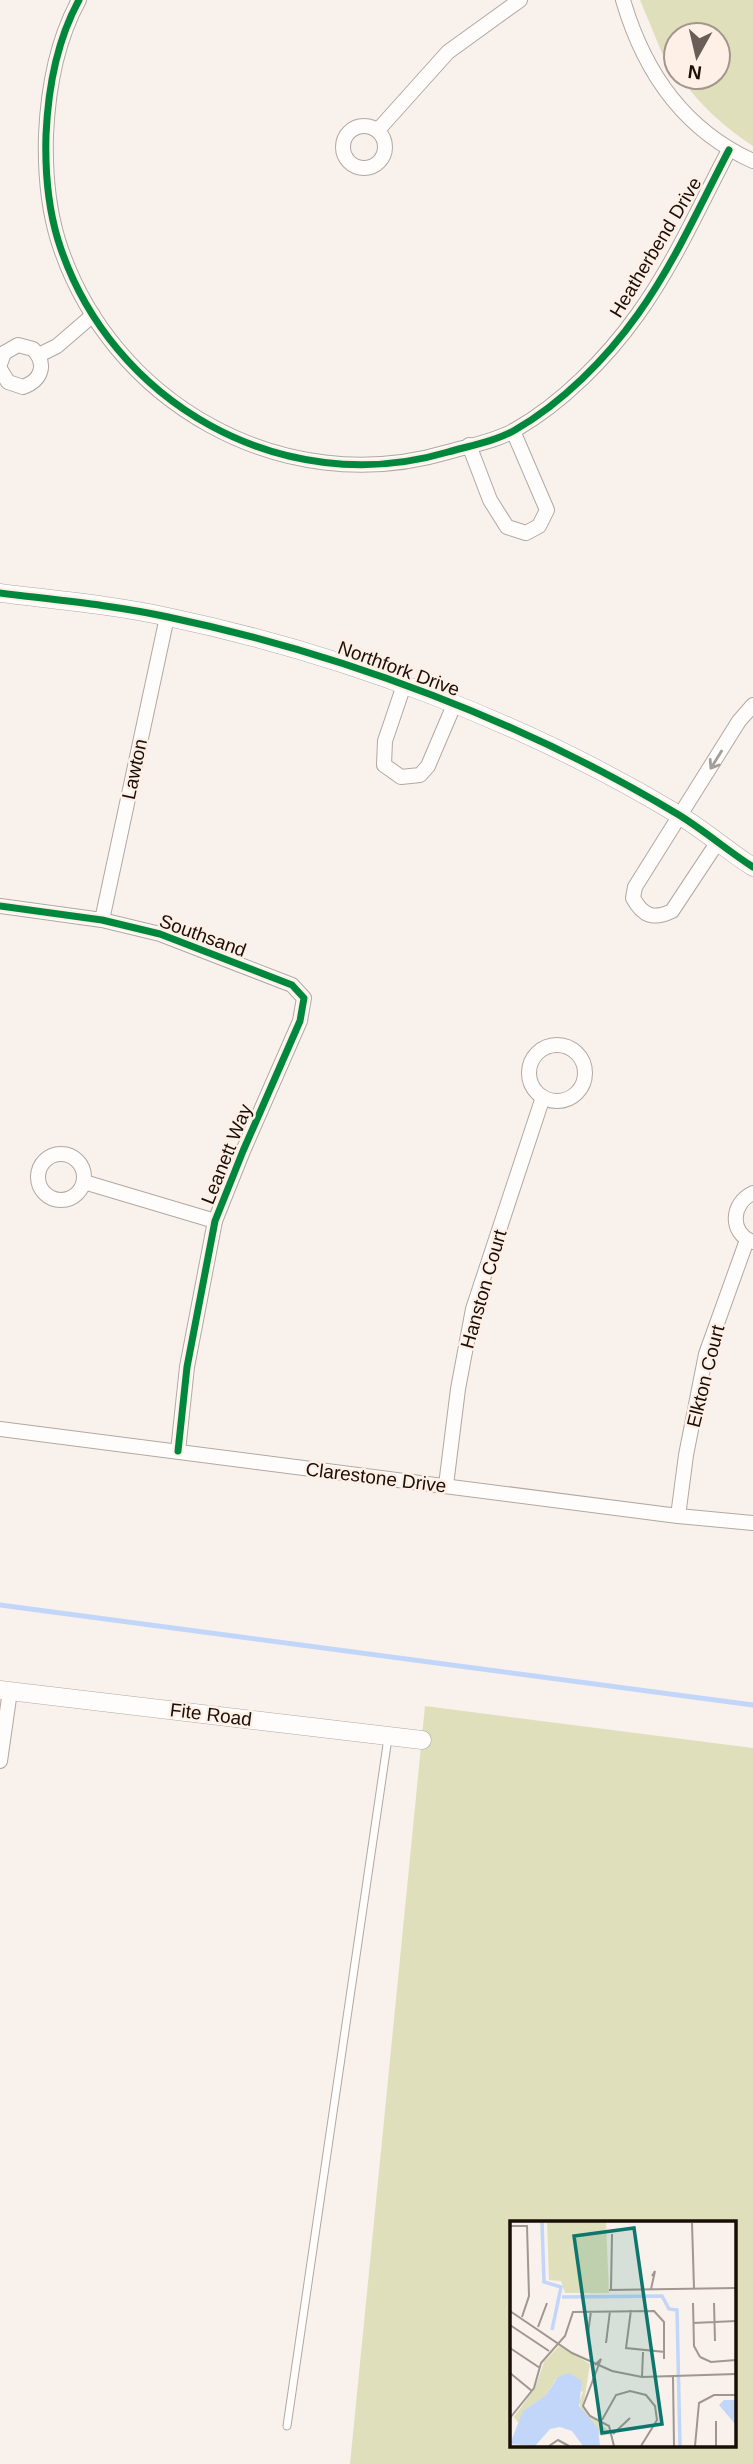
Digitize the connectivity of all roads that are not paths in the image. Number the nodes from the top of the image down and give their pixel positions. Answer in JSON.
{"nodes":[{"id":1,"x":79,"y":0,"type":"edge"},
{"id":2,"x":520,"y":0,"type":"edge"},
{"id":3,"x":623,"y":0,"type":"edge"},
{"id":4,"x":378,"y":130,"type":"dead end"},
{"id":5,"x":729,"y":150,"type":"junction"},
{"id":6,"x":753,"y":161,"type":"edge"},
{"id":7,"x":93,"y":315,"type":"junction"},
{"id":8,"x":39,"y":355,"type":"junction"},
{"id":9,"x":0,"y":367,"type":"edge"},
{"id":10,"x":513,"y":432,"type":"junction"},
{"id":11,"x":469,"y":445,"type":"junction"},
{"id":12,"x":0,"y":593,"type":"edge"},
{"id":13,"x":167,"y":617,"type":"junction"},
{"id":14,"x":404,"y":685,"type":"junction"},
{"id":15,"x":454,"y":705,"type":"junction"},
{"id":16,"x":753,"y":705,"type":"edge"},
{"id":17,"x":681,"y":816,"type":"junction"},
{"id":18,"x":717,"y":843,"type":"junction"},
{"id":19,"x":751,"y":862,"type":"edge"},
{"id":20,"x":0,"y":906,"type":"edge"},
{"id":21,"x":102,"y":920,"type":"junction"},
{"id":22,"x":304,"y":998,"type":"joint"},
{"id":23,"x":543,"y":1097,"type":"dead end"},
{"id":24,"x":84,"y":1182,"type":"dead end"},
{"id":25,"x":753,"y":1193,"type":"edge"},
{"id":26,"x":215,"y":1221,"type":"junction"},
{"id":27,"x":750,"y":1241,"type":"edge"},
{"id":28,"x":0,"y":1429,"type":"edge"},
{"id":29,"x":178,"y":1451,"type":"junction"},
{"id":30,"x":446,"y":1485,"type":"junction"},
{"id":31,"x":678,"y":1516,"type":"junction"},
{"id":32,"x":753,"y":1523,"type":"edge"},
{"id":33,"x":5,"y":1690,"type":"edge"},
{"id":34,"x":388,"y":1735,"type":"junction"},
{"id":35,"x":422,"y":1740,"type":"dead end"},
{"id":36,"x":0,"y":1761,"type":"edge"},
{"id":37,"x":287,"y":2426,"type":"dead end"}],
"edges":[{"from":1,"to":7,"type":"street","name":"Heatherbend Drive"},
{"from":2,"to":4,"type":"street"},
{"from":3,"to":5,"type":"street"},
{"from":5,"to":6,"type":"street"},
{"from":5,"to":10,"type":"street","name":"Heatherbend Drive"},
{"from":7,"to":8,"type":"street"},
{"from":7,"to":11,"type":"street","name":"Heatherbend Drive"},
{"from":8,"to":9,"type":"street"},
{"from":8,"to":9,"type":"street"},
{"from":10,"to":11,"type":"street","name":"Heatherbend Drive"},
{"from":10,"to":11,"type":"street"},
{"from":12,"to":13,"type":"street","name":"Northfork Drive"},
{"from":13,"to":14,"type":"street","name":"Northfork Drive"},
{"from":13,"to":21,"type":"street","name":"Lawton"},
{"from":14,"to":15,"type":"street","name":"Northfork Drive"},
{"from":14,"to":15,"type":"street"},
{"from":15,"to":17,"type":"street","name":"Northfork Drive"},
{"from":16,"to":17,"type":"street","one_way":true},
{"from":17,"to":18,"type":"street","name":"Northfork Drive"},
{"from":17,"to":18,"type":"street"},
{"from":18,"to":19,"type":"street","name":"Northfork Drive"},
{"from":20,"to":21,"type":"street","name":"Southsand"},
{"from":21,"to":22,"type":"street","name":"Southsand"},
{"from":22,"to":26,"type":"street","name":"Leanett Way"},
{"from":23,"to":30,"type":"street","name":"Hanston Court"},
{"from":24,"to":26,"type":"street"},
{"from":25,"to":27,"type":"street","name":"Elkton Court"},
{"from":26,"to":29,"type":"street","name":"Leanett Way"},
{"from":27,"to":31,"type":"street","name":"Elkton Court"},
{"from":28,"to":29,"type":"street","name":"Clarestone Drive"},
{"from":29,"to":30,"type":"street","name":"Clarestone Drive"},
{"from":30,"to":31,"type":"street","name":"Clarestone Drive"},
{"from":31,"to":32,"type":"street","name":"Clarestone Drive"},
{"from":33,"to":34,"type":"street","name":"Fite Road"},
{"from":33,"to":36,"type":"street"},
{"from":34,"to":35,"type":"street","name":"Fite Road"},
{"from":34,"to":37,"type":"lane"}]}
